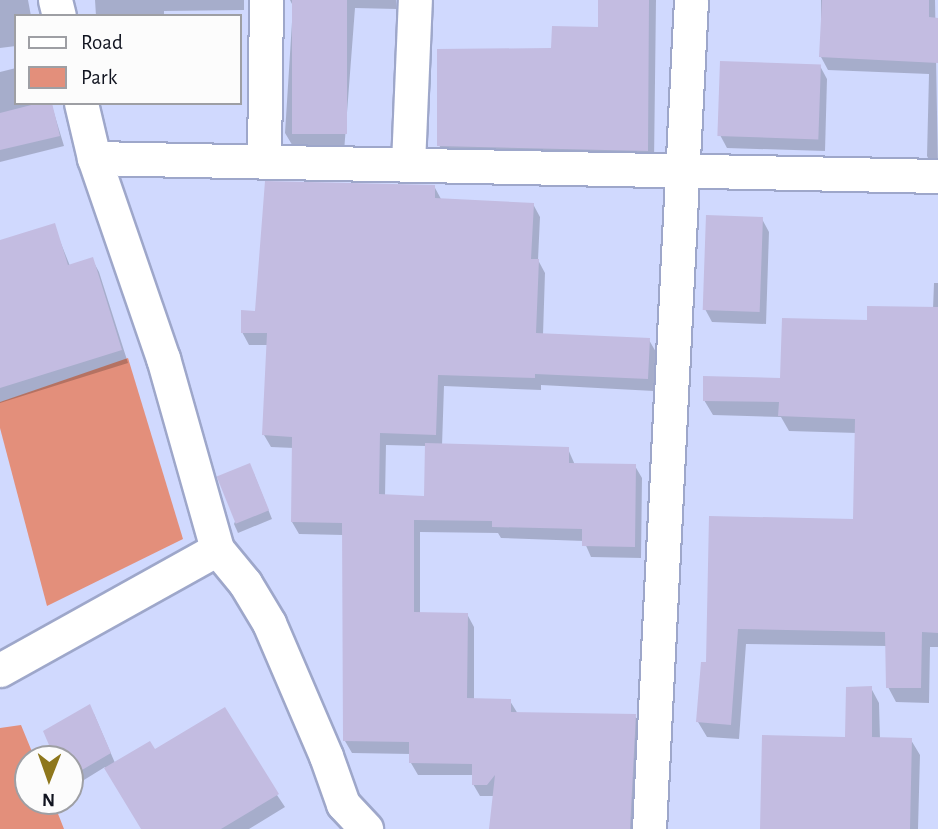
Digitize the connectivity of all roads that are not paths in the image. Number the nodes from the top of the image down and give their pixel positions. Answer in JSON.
{"nodes":[{"id":1,"x":266,"y":0,"type":"edge"},
{"id":2,"x":415,"y":0,"type":"edge"},
{"id":3,"x":691,"y":0,"type":"edge"},
{"id":4,"x":81,"y":105,"type":"edge"},
{"id":5,"x":94,"y":158,"type":"junction"},
{"id":6,"x":264,"y":161,"type":"junction"},
{"id":7,"x":408,"y":164,"type":"junction"},
{"id":8,"x":684,"y":170,"type":"junction"},
{"id":9,"x":938,"y":176,"type":"edge"},
{"id":10,"x":217,"y":549,"type":"junction"},
{"id":11,"x":0,"y":670,"type":"edge"},
{"id":12,"x":366,"y":829,"type":"edge"},
{"id":13,"x":649,"y":829,"type":"edge"}],
"edges":[{"from":1,"to":6,"type":"street"},
{"from":2,"to":7,"type":"street"},
{"from":3,"to":8,"type":"street"},
{"from":4,"to":5,"type":"street"},
{"from":5,"to":6,"type":"street"},
{"from":5,"to":10,"type":"street"},
{"from":6,"to":7,"type":"street"},
{"from":7,"to":8,"type":"street"},
{"from":8,"to":9,"type":"street"},
{"from":8,"to":13,"type":"street"},
{"from":10,"to":11,"type":"street"},
{"from":10,"to":12,"type":"street"}]}
